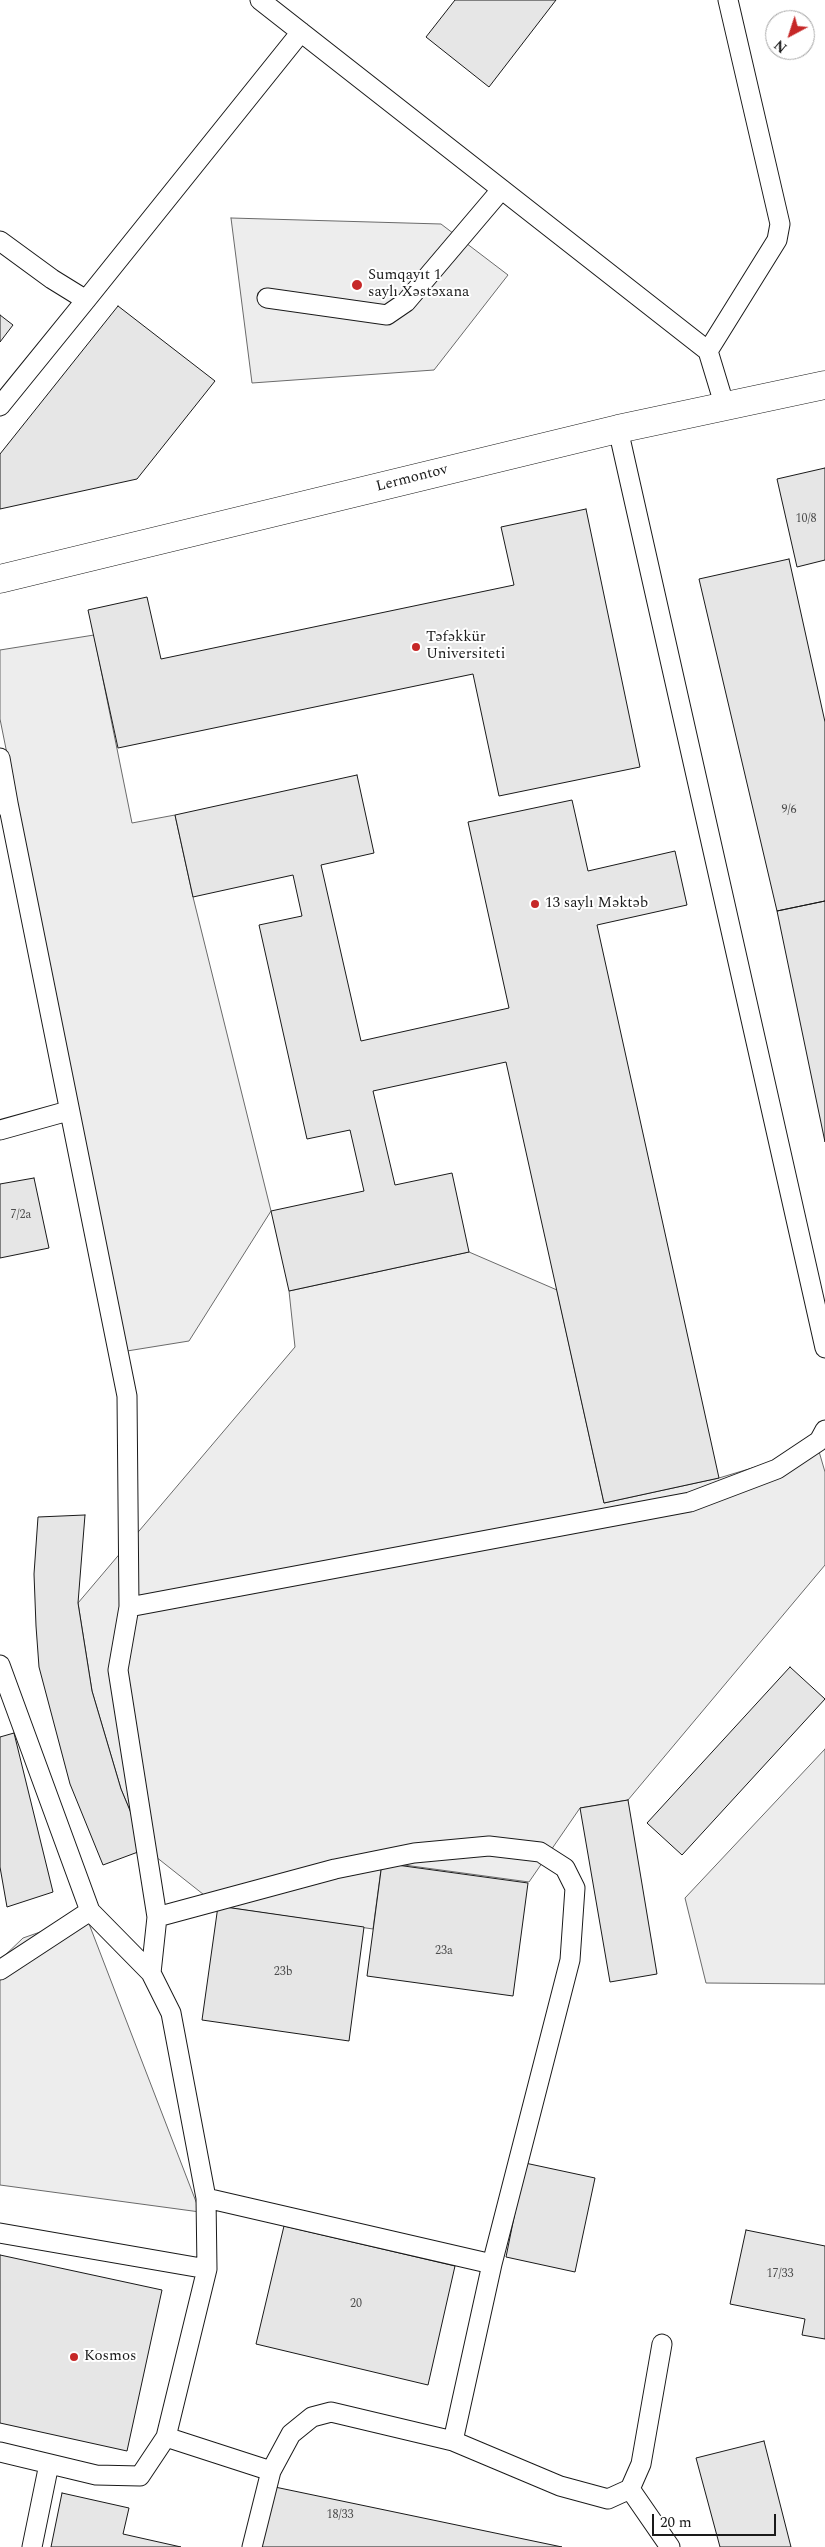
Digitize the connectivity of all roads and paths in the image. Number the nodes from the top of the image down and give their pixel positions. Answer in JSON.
{"nodes":[{"id":1,"x":260,"y":0,"type":"edge"},
{"id":2,"x":728,"y":0,"type":"edge"},
{"id":3,"x":301,"y":32,"type":"junction"},
{"id":4,"x":501,"y":190,"type":"junction"},
{"id":5,"x":0,"y":241,"type":"edge"},
{"id":6,"x":266,"y":298,"type":"dead end"},
{"id":7,"x":86,"y":300,"type":"junction"},
{"id":8,"x":708,"y":351,"type":"junction"},
{"id":9,"x":825,"y":385,"type":"edge"},
{"id":10,"x":0,"y":406,"type":"edge"},
{"id":11,"x":725,"y":407,"type":"junction"},
{"id":12,"x":618,"y":429,"type":"junction"},
{"id":13,"x":0,"y":579,"type":"edge"},
{"id":14,"x":0,"y":758,"type":"edge"},
{"id":15,"x":4,"y":804,"type":"edge"},
{"id":16,"x":68,"y":1111,"type":"junction"},
{"id":17,"x":0,"y":1130,"type":"edge"},
{"id":18,"x":825,"y":1348,"type":"edge"},
{"id":19,"x":825,"y":1430,"type":"edge"},
{"id":20,"x":129,"y":1607,"type":"junction"},
{"id":21,"x":0,"y":1665,"type":"edge"},
{"id":22,"x":90,"y":1910,"type":"junction"},
{"id":23,"x":157,"y":1917,"type":"junction"},
{"id":24,"x":0,"y":1970,"type":"edge"},
{"id":25,"x":151,"y":1973,"type":"junction"},
{"id":26,"x":206,"y":2198,"type":"junction"},
{"id":27,"x":0,"y":2233,"type":"edge"},
{"id":28,"x":492,"y":2264,"type":"junction"},
{"id":29,"x":207,"y":2270,"type":"junction"},
{"id":30,"x":662,"y":2344,"type":"dead end"},
{"id":31,"x":166,"y":2437,"type":"junction"},
{"id":32,"x":454,"y":2441,"type":"junction"},
{"id":33,"x":0,"y":2452,"type":"edge"},
{"id":34,"x":49,"y":2464,"type":"junction"},
{"id":35,"x":271,"y":2471,"type":"junction"},
{"id":36,"x":630,"y":2489,"type":"junction"},
{"id":37,"x":32,"y":2547,"type":"edge"},
{"id":38,"x":252,"y":2547,"type":"edge"},
{"id":39,"x":670,"y":2547,"type":"edge"}],
"edges":[{"from":1,"to":3,"type":"lane"},
{"from":2,"to":8,"type":"lane"},
{"from":3,"to":4,"type":"lane"},
{"from":3,"to":7,"type":"lane"},
{"from":4,"to":6,"type":"lane"},
{"from":4,"to":8,"type":"lane"},
{"from":5,"to":7,"type":"lane"},
{"from":7,"to":10,"type":"lane"},
{"from":8,"to":11,"type":"lane"},
{"from":9,"to":11,"type":"street","name":"Lermontov"},
{"from":11,"to":12,"type":"street","name":"Lermontov"},
{"from":12,"to":13,"type":"street","name":"Lermontov"},
{"from":12,"to":18,"type":"lane"},
{"from":14,"to":15,"type":"lane"},
{"from":15,"to":16,"type":"lane"},
{"from":16,"to":17,"type":"lane"},
{"from":16,"to":20,"type":"lane"},
{"from":19,"to":20,"type":"lane"},
{"from":20,"to":23,"type":"lane"},
{"from":21,"to":22,"type":"lane"},
{"from":22,"to":24,"type":"lane"},
{"from":22,"to":25,"type":"lane"},
{"from":23,"to":25,"type":"lane"},
{"from":23,"to":28,"type":"lane"},
{"from":25,"to":26,"type":"lane"},
{"from":26,"to":28,"type":"lane"},
{"from":26,"to":29,"type":"lane"},
{"from":27,"to":29,"type":"lane"},
{"from":28,"to":32,"type":"lane"},
{"from":29,"to":31,"type":"lane"},
{"from":30,"to":36,"type":"lane"},
{"from":31,"to":34,"type":"lane"},
{"from":31,"to":35,"type":"lane"},
{"from":32,"to":35,"type":"lane"},
{"from":32,"to":36,"type":"lane"},
{"from":33,"to":34,"type":"lane"},
{"from":34,"to":37,"type":"lane"},
{"from":35,"to":38,"type":"lane"},
{"from":36,"to":39,"type":"lane"}]}
